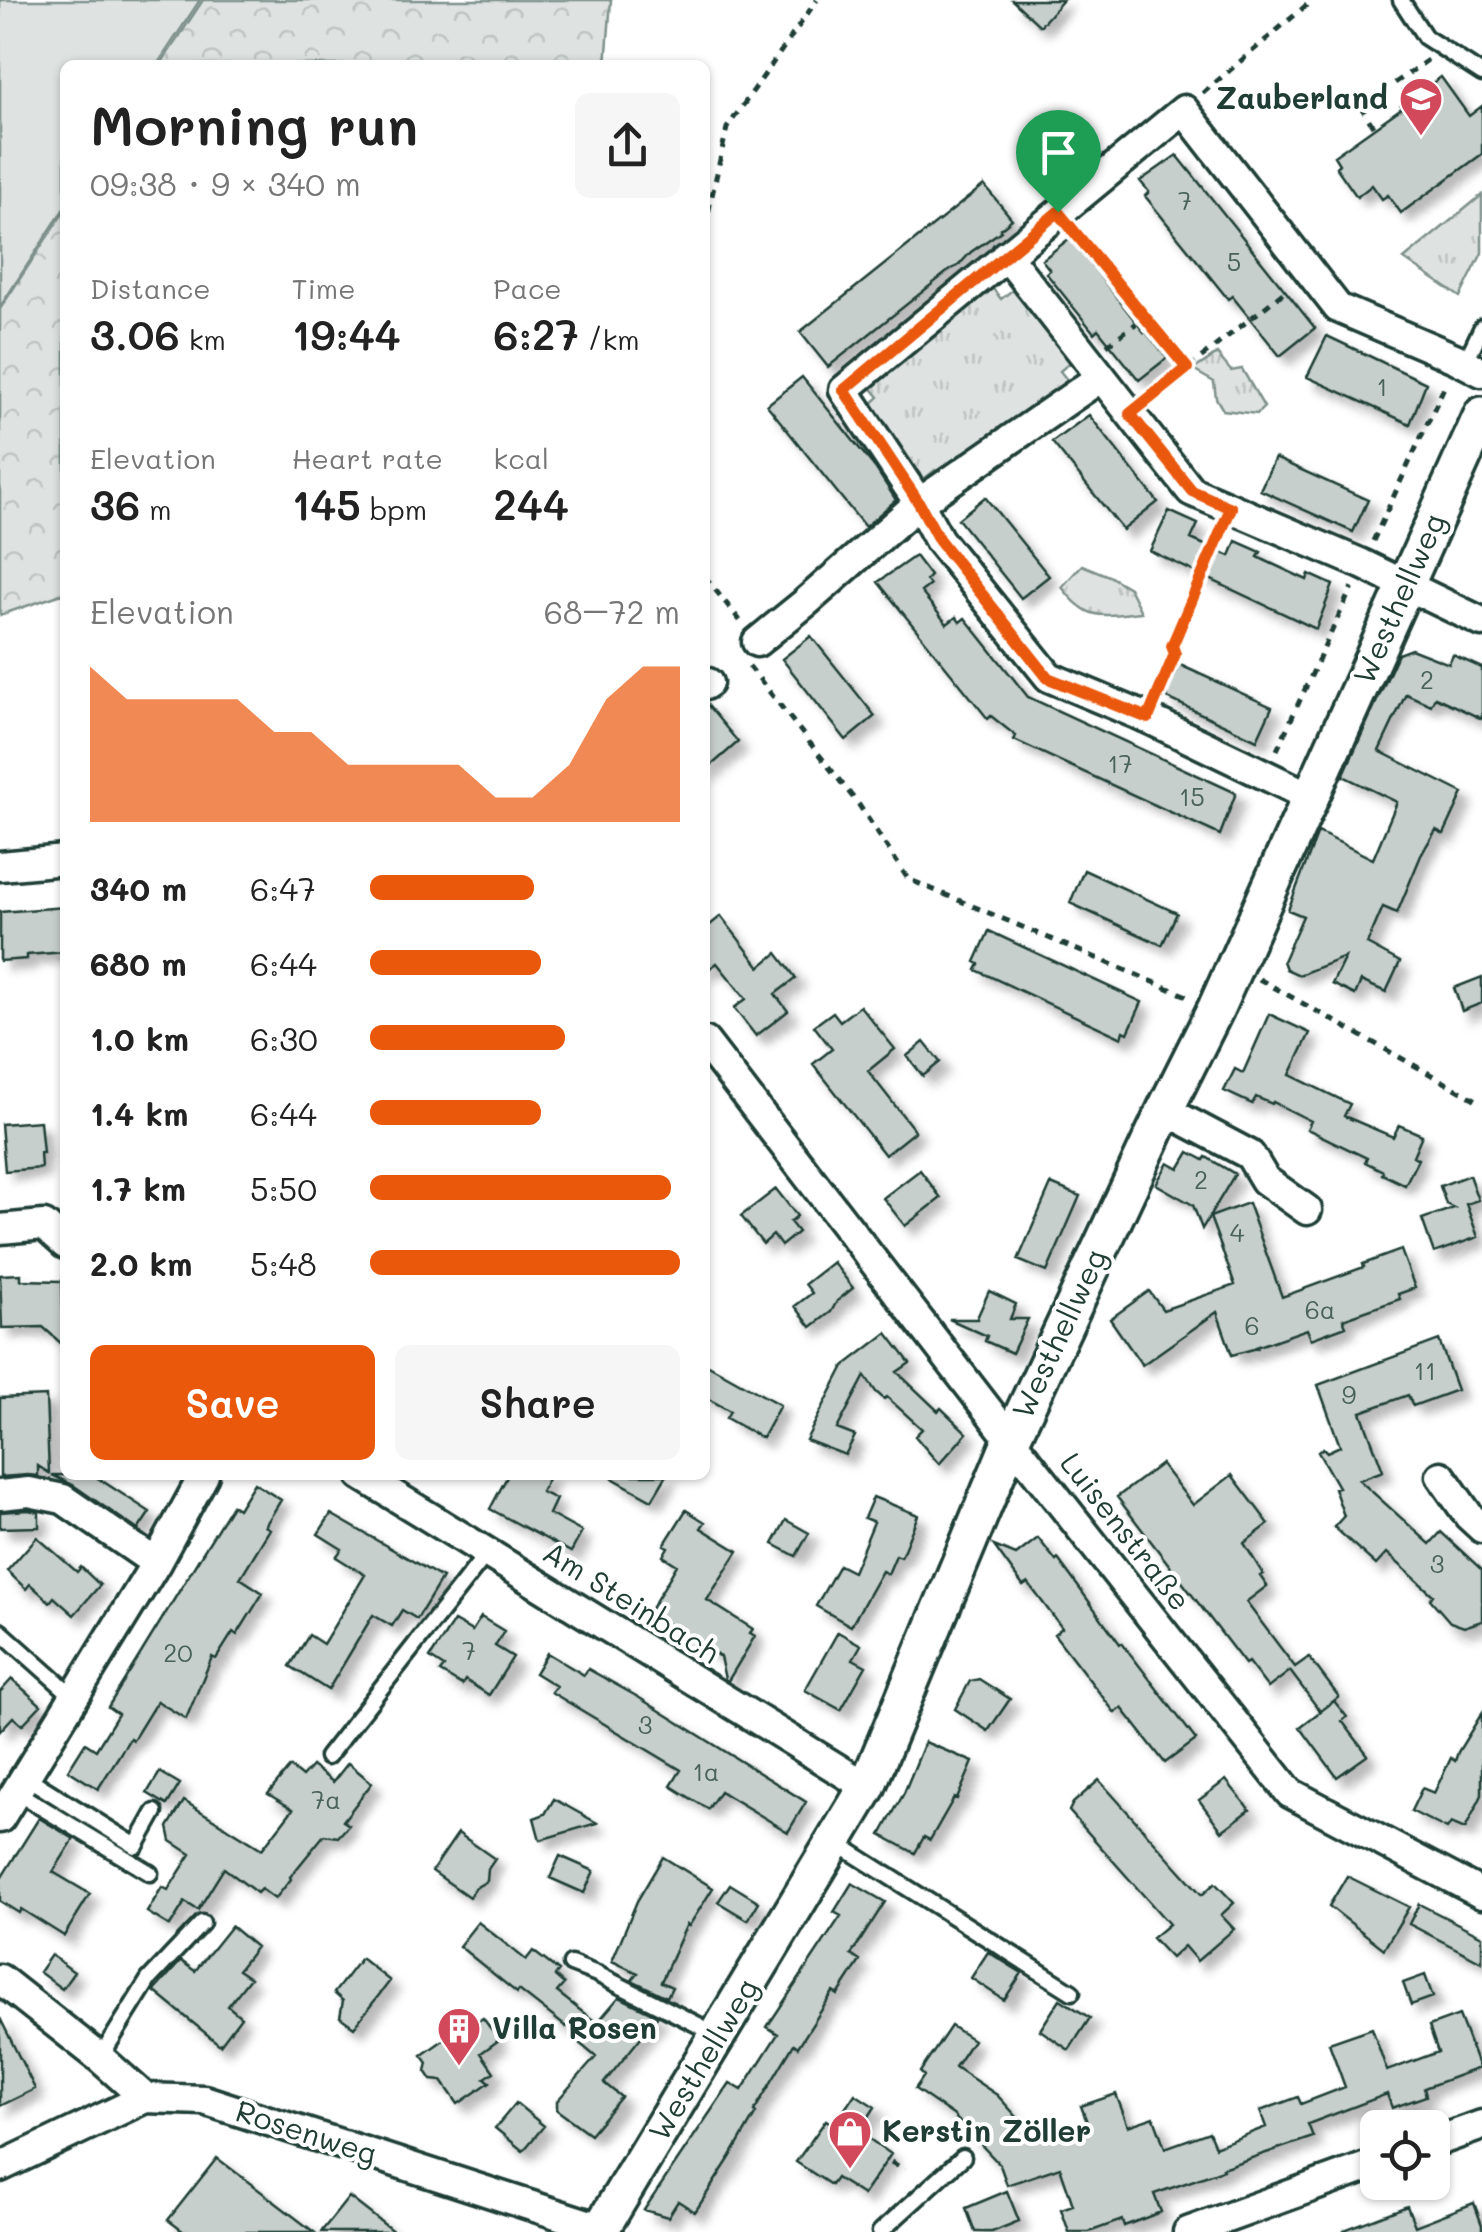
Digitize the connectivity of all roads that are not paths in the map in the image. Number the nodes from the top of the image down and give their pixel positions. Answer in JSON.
{"nodes":[{"id":1,"x":1401,"y":0,"type":"edge"},
{"id":2,"x":1482,"y":74,"type":"edge"},
{"id":3,"x":1006,"y":255,"type":"junction"},
{"id":4,"x":1482,"y":327,"type":"edge"},
{"id":5,"x":1094,"y":368,"type":"junction"},
{"id":6,"x":1474,"y":368,"type":"edge"},
{"id":7,"x":1482,"y":414,"type":"edge"},
{"id":8,"x":919,"y":503,"type":"junction"},
{"id":9,"x":1406,"y":586,"type":"junction"},
{"id":10,"x":1482,"y":622,"type":"edge"},
{"id":11,"x":757,"y":642,"type":"road end"},
{"id":12,"x":1311,"y":797,"type":"junction"},
{"id":13,"x":60,"y":860,"type":"edge"},
{"id":14,"x":0,"y":866,"type":"edge"},
{"id":15,"x":710,"y":1049,"type":"edge"},
{"id":16,"x":1166,"y":1110,"type":"junction"},
{"id":17,"x":1307,"y":1210,"type":"dead end"},
{"id":18,"x":0,"y":1228,"type":"edge"},
{"id":19,"x":60,"y":1239,"type":"edge"},
{"id":20,"x":1011,"y":1440,"type":"junction"},
{"id":21,"x":1441,"y":1476,"type":"dead end"},
{"id":22,"x":201,"y":1480,"type":"edge"},
{"id":23,"x":369,"y":1480,"type":"edge"},
{"id":24,"x":0,"y":1495,"type":"edge"},
{"id":25,"x":1482,"y":1528,"type":"edge"},
{"id":26,"x":487,"y":1552,"type":"junction"},
{"id":27,"x":156,"y":1563,"type":"junction"},
{"id":28,"x":0,"y":1630,"type":"edge"},
{"id":29,"x":74,"y":1698,"type":"junction"},
{"id":30,"x":327,"y":1757,"type":"dead end"},
{"id":31,"x":866,"y":1787,"type":"junction"},
{"id":32,"x":11,"y":1796,"type":"edge"},
{"id":33,"x":155,"y":1812,"type":"dead end"},
{"id":34,"x":834,"y":1842,"type":"junction"},
{"id":35,"x":150,"y":1873,"type":"dead end"},
{"id":36,"x":1482,"y":1893,"type":"edge"},
{"id":37,"x":202,"y":1922,"type":"dead end"},
{"id":38,"x":570,"y":1964,"type":"dead end"},
{"id":39,"x":0,"y":1979,"type":"edge"},
{"id":40,"x":1072,"y":1992,"type":"dead end"},
{"id":41,"x":718,"y":2035,"type":"junction"},
{"id":42,"x":100,"y":2058,"type":"junction"},
{"id":43,"x":145,"y":2098,"type":"junction"},
{"id":44,"x":1482,"y":2125,"type":"edge"},
{"id":45,"x":1450,"y":2137,"type":"edge"},
{"id":46,"x":963,"y":2157,"type":"dead end"},
{"id":47,"x":0,"y":2167,"type":"edge"},
{"id":48,"x":1360,"y":2170,"type":"edge"},
{"id":49,"x":606,"y":2231,"type":"edge"},
{"id":50,"x":880,"y":2232,"type":"edge"},
{"id":51,"x":1188,"y":2232,"type":"edge"}],
"edges":[{"from":1,"to":2,"type":"lane"},
{"from":3,"to":5,"type":"street"},
{"from":3,"to":6,"type":"street"},
{"from":3,"to":8,"type":"street"},
{"from":4,"to":6,"type":"lane"},
{"from":5,"to":8,"type":"street"},
{"from":5,"to":9,"type":"street"},
{"from":7,"to":9,"type":"street","name":"Westhellweg"},
{"from":8,"to":11,"type":"street"},
{"from":8,"to":12,"type":"street"},
{"from":9,"to":10,"type":"street"},
{"from":9,"to":12,"type":"street","name":"Westhellweg"},
{"from":12,"to":16,"type":"street","name":"Westhellweg"},
{"from":13,"to":14,"type":"street"},
{"from":15,"to":20,"type":"street","name":"Luisenstraße"},
{"from":16,"to":17,"type":"street"},
{"from":16,"to":20,"type":"street","name":"Westhellweg"},
{"from":18,"to":19,"type":"street"},
{"from":20,"to":31,"type":"street","name":"Westhellweg"},
{"from":20,"to":36,"type":"street","name":"Luisenstraße"},
{"from":21,"to":25,"type":"street"},
{"from":22,"to":27,"type":"street"},
{"from":23,"to":26,"type":"street","name":"Am Steinbach"},
{"from":24,"to":27,"type":"street"},
{"from":26,"to":30,"type":"lane"},
{"from":26,"to":31,"type":"street","name":"Am Steinbach"},
{"from":27,"to":29,"type":"street"},
{"from":28,"to":29,"type":"lane"},
{"from":29,"to":32,"type":"street"},
{"from":31,"to":34,"type":"street","name":"Westhellweg"},
{"from":32,"to":33,"type":"lane"},
{"from":32,"to":35,"type":"lane"},
{"from":34,"to":40,"type":"lane"},
{"from":34,"to":41,"type":"street","name":"Westhellweg"},
{"from":37,"to":42,"type":"lane"},
{"from":38,"to":41,"type":"lane"},
{"from":39,"to":42,"type":"street"},
{"from":41,"to":49,"type":"street","name":"Westhellweg"},
{"from":42,"to":43,"type":"street"},
{"from":43,"to":47,"type":"street","name":"Rosenweg"},
{"from":43,"to":49,"type":"street","name":"Rosenweg"},
{"from":44,"to":45,"type":"street"},
{"from":46,"to":50,"type":"lane"},
{"from":48,"to":51,"type":"street"}]}
